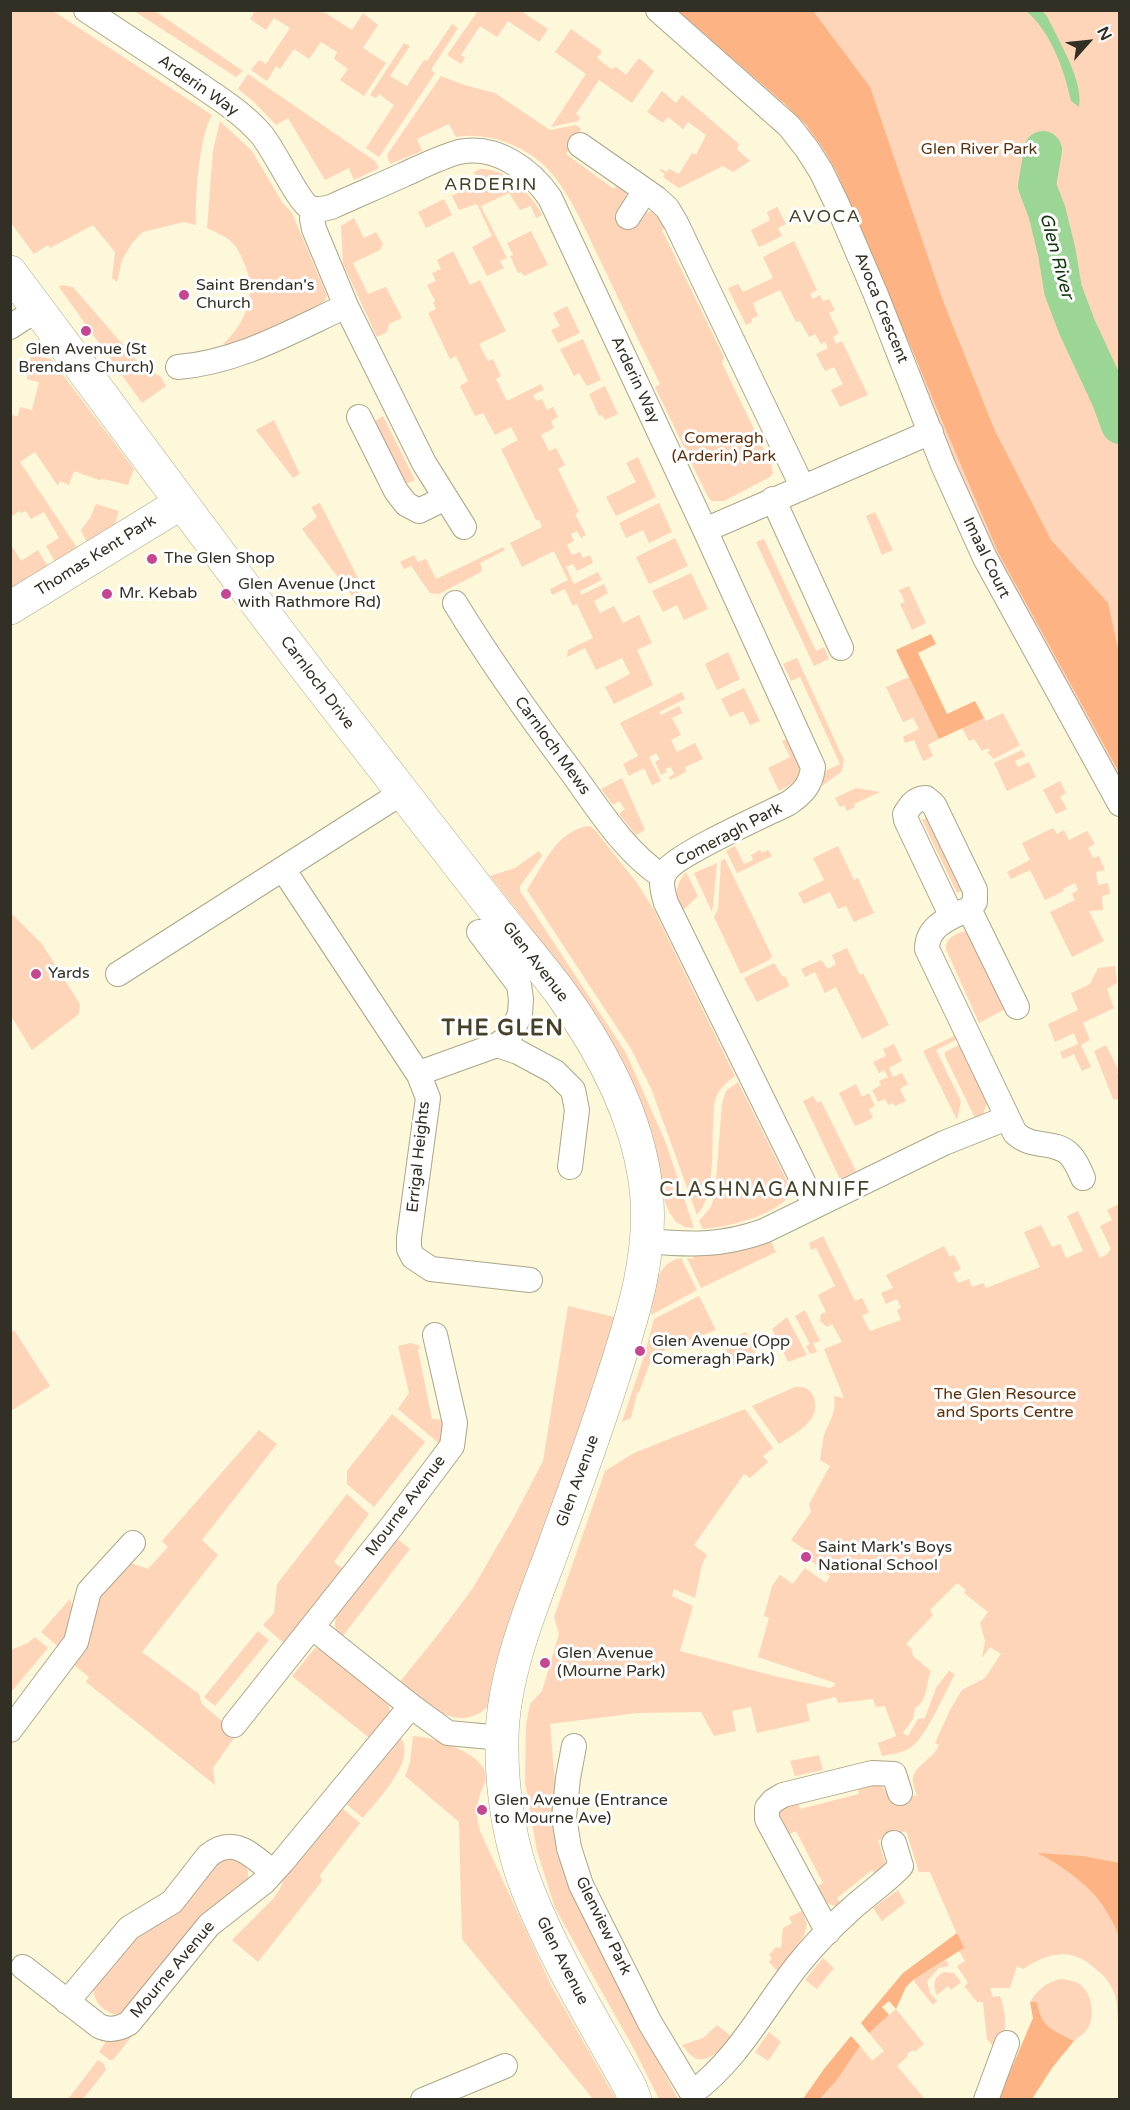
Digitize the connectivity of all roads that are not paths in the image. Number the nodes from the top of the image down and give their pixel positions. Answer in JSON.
{"nodes":[{"id":1,"x":86,"y":10,"type":"edge"},
{"id":2,"x":658,"y":10,"type":"edge"},
{"id":3,"x":580,"y":145,"type":"dead end"},
{"id":4,"x":645,"y":191,"type":"junction"},
{"id":5,"x":313,"y":209,"type":"junction"},
{"id":6,"x":628,"y":218,"type":"dead end"},
{"id":7,"x":10,"y":272,"type":"edge"},
{"id":8,"x":346,"y":306,"type":"junction"},
{"id":9,"x":38,"y":309,"type":"junction"},
{"id":10,"x":10,"y":327,"type":"edge"},
{"id":11,"x":178,"y":367,"type":"dead end"},
{"id":12,"x":358,"y":417,"type":"dead end"},
{"id":13,"x":931,"y":432,"type":"junction"},
{"id":14,"x":802,"y":486,"type":"junction"},
{"id":15,"x":445,"y":498,"type":"junction"},
{"id":16,"x":773,"y":499,"type":"junction"},
{"id":17,"x":181,"y":503,"type":"junction"},
{"id":18,"x":464,"y":527,"type":"dead end"},
{"id":19,"x":705,"y":530,"type":"junction"},
{"id":20,"x":455,"y":603,"type":"dead end"},
{"id":21,"x":10,"y":608,"type":"edge"},
{"id":22,"x":841,"y":648,"type":"dead end"},
{"id":23,"x":403,"y":792,"type":"junction"},
{"id":24,"x":1119,"y":804,"type":"edge"},
{"id":25,"x":283,"y":869,"type":"junction"},
{"id":26,"x":663,"y":877,"type":"junction"},
{"id":27,"x":472,"y":881,"type":"joint"},
{"id":28,"x":479,"y":932,"type":"dead end"},
{"id":29,"x":118,"y":974,"type":"dead end"},
{"id":30,"x":1017,"y":1007,"type":"dead end"},
{"id":31,"x":497,"y":1045,"type":"junction"},
{"id":32,"x":419,"y":1075,"type":"junction"},
{"id":33,"x":1006,"y":1118,"type":"junction"},
{"id":34,"x":570,"y":1167,"type":"dead end"},
{"id":35,"x":1083,"y":1178,"type":"dead end"},
{"id":36,"x":815,"y":1206,"type":"junction"},
{"id":37,"x":646,"y":1241,"type":"junction"},
{"id":38,"x":530,"y":1280,"type":"dead end"},
{"id":39,"x":435,"y":1335,"type":"dead end"},
{"id":40,"x":133,"y":1543,"type":"dead end"},
{"id":41,"x":312,"y":1627,"type":"junction"},
{"id":42,"x":411,"y":1706,"type":"junction"},
{"id":43,"x":234,"y":1725,"type":"dead end"},
{"id":44,"x":10,"y":1730,"type":"edge"},
{"id":45,"x":502,"y":1738,"type":"junction"},
{"id":46,"x":574,"y":1746,"type":"dead end"},
{"id":47,"x":900,"y":1793,"type":"dead end"},
{"id":48,"x":894,"y":1843,"type":"dead end"},
{"id":49,"x":273,"y":1872,"type":"junction"},
{"id":50,"x":828,"y":1932,"type":"junction"},
{"id":51,"x":22,"y":1967,"type":"dead end"},
{"id":52,"x":67,"y":2002,"type":"junction"},
{"id":53,"x":1007,"y":2043,"type":"dead end"},
{"id":54,"x":505,"y":2066,"type":"dead end"},
{"id":55,"x":693,"y":2096,"type":"edge"},
{"id":56,"x":423,"y":2100,"type":"edge"},
{"id":57,"x":635,"y":2100,"type":"edge"},
{"id":58,"x":986,"y":2100,"type":"edge"}],
"edges":[{"from":1,"to":5,"type":"street","name":"Arderin Way"},
{"from":2,"to":13,"type":"street","name":"Avoca Crescent"},
{"from":3,"to":4,"type":"street"},
{"from":4,"to":6,"type":"street"},
{"from":4,"to":14,"type":"street"},
{"from":5,"to":8,"type":"street"},
{"from":5,"to":19,"type":"street","name":"Arderin Way"},
{"from":7,"to":9,"type":"street"},
{"from":8,"to":11,"type":"street"},
{"from":8,"to":15,"type":"street"},
{"from":9,"to":10,"type":"street"},
{"from":9,"to":17,"type":"street","name":"Carnloch Drive"},
{"from":12,"to":15,"type":"street"},
{"from":13,"to":14,"type":"street"},
{"from":13,"to":24,"type":"street","name":"Imaal Court"},
{"from":14,"to":16,"type":"street"},
{"from":15,"to":18,"type":"street"},
{"from":16,"to":19,"type":"street"},
{"from":16,"to":22,"type":"street"},
{"from":17,"to":21,"type":"street","name":"Thomas Kent Park"},
{"from":17,"to":23,"type":"street","name":"Carnloch Drive"},
{"from":19,"to":26,"type":"street","name":"Comeragh Park"},
{"from":20,"to":26,"type":"street","name":"Carnloch Mews"},
{"from":23,"to":25,"type":"street"},
{"from":23,"to":27,"type":"street","name":"Carnloch Drive"},
{"from":25,"to":29,"type":"street"},
{"from":25,"to":32,"type":"street","name":"Errigal Heights"},
{"from":26,"to":36,"type":"street","name":"Comeragh Park"},
{"from":27,"to":37,"type":"street","name":"Glen Avenue"},
{"from":28,"to":31,"type":"street"},
{"from":30,"to":33,"type":"street"},
{"from":31,"to":32,"type":"street"},
{"from":31,"to":34,"type":"street"},
{"from":32,"to":38,"type":"street","name":"Errigal Heights"},
{"from":33,"to":35,"type":"street"},
{"from":33,"to":36,"type":"street"},
{"from":36,"to":37,"type":"street"},
{"from":37,"to":45,"type":"street","name":"Glen Avenue"},
{"from":39,"to":41,"type":"street","name":"Mourne Avenue"},
{"from":40,"to":44,"type":"street"},
{"from":41,"to":42,"type":"street"},
{"from":41,"to":43,"type":"street","name":"Mourne Avenue"},
{"from":42,"to":45,"type":"street"},
{"from":42,"to":49,"type":"street","name":"Mourne Avenue"},
{"from":45,"to":57,"type":"street","name":"Glen Avenue"},
{"from":46,"to":55,"type":"street","name":"Glenview Park"},
{"from":47,"to":50,"type":"street"},
{"from":48,"to":50,"type":"street","name":"Glenview Park"},
{"from":49,"to":52,"type":"street"},
{"from":49,"to":52,"type":"street","name":"Mourne Avenue"},
{"from":50,"to":55,"type":"street","name":"Glenview Park"},
{"from":51,"to":52,"type":"street","name":"Mourne Avenue"},
{"from":53,"to":58,"type":"street"},
{"from":54,"to":56,"type":"street"}]}
